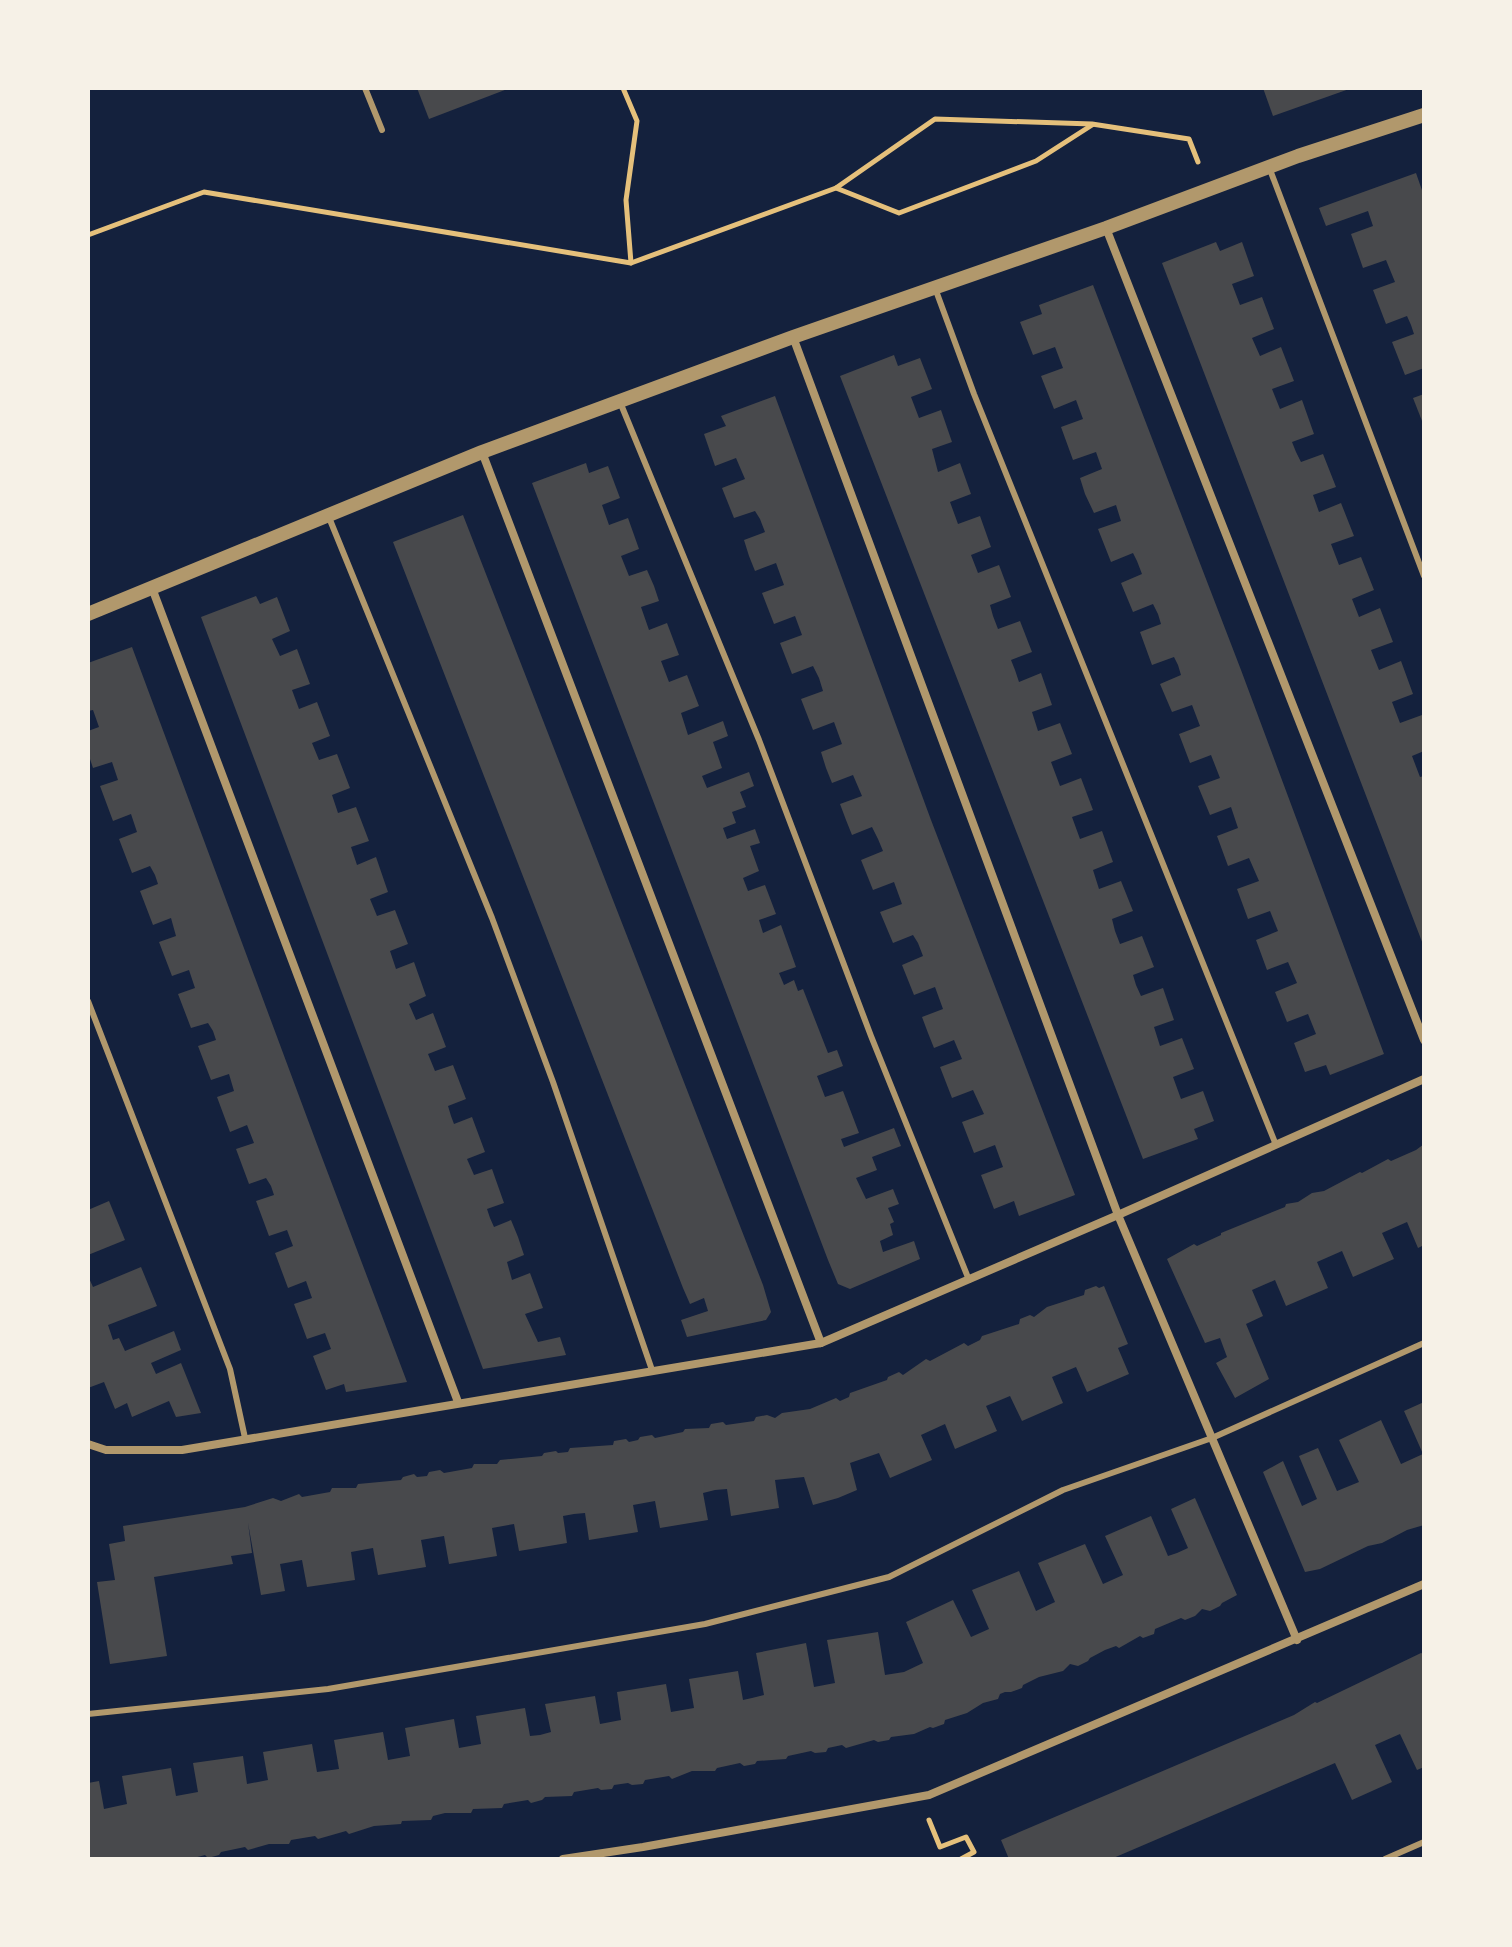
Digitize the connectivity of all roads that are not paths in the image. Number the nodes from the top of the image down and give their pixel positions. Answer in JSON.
{"nodes":[{"id":1,"x":365,"y":88,"type":"edge"},
{"id":2,"x":1424,"y":115,"type":"edge"},
{"id":3,"x":382,"y":130,"type":"dead end"},
{"id":4,"x":1269,"y":167,"type":"junction"},
{"id":5,"x":1106,"y":228,"type":"junction"},
{"id":6,"x":935,"y":288,"type":"junction"},
{"id":7,"x":793,"y":337,"type":"junction"},
{"id":8,"x":620,"y":402,"type":"junction"},
{"id":9,"x":482,"y":452,"type":"junction"},
{"id":10,"x":328,"y":515,"type":"junction"},
{"id":11,"x":1424,"y":576,"type":"edge"},
{"id":12,"x":152,"y":588,"type":"junction"},
{"id":13,"x":88,"y":614,"type":"edge"},
{"id":14,"x":88,"y":1001,"type":"edge"},
{"id":15,"x":1424,"y":1040,"type":"edge"},
{"id":16,"x":1424,"y":1079,"type":"edge"},
{"id":17,"x":1276,"y":1145,"type":"junction"},
{"id":18,"x":1118,"y":1215,"type":"junction"},
{"id":19,"x":969,"y":1280,"type":"junction"},
{"id":20,"x":821,"y":1343,"type":"junction"},
{"id":21,"x":1424,"y":1343,"type":"edge"},
{"id":22,"x":652,"y":1370,"type":"junction"},
{"id":23,"x":458,"y":1402,"type":"junction"},
{"id":24,"x":245,"y":1438,"type":"junction"},
{"id":25,"x":1212,"y":1438,"type":"junction"},
{"id":26,"x":88,"y":1444,"type":"edge"},
{"id":27,"x":1424,"y":1584,"type":"edge"},
{"id":28,"x":1297,"y":1640,"type":"junction"},
{"id":29,"x":88,"y":1714,"type":"edge"},
{"id":30,"x":1424,"y":1842,"type":"edge"},
{"id":31,"x":563,"y":1859,"type":"edge"},
{"id":32,"x":1385,"y":1859,"type":"edge"}],
"edges":[{"from":1,"to":3,"type":"lane"},
{"from":2,"to":4,"type":"street"},
{"from":4,"to":5,"type":"street"},
{"from":4,"to":11,"type":"lane"},
{"from":5,"to":6,"type":"street"},
{"from":5,"to":15,"type":"street"},
{"from":6,"to":7,"type":"street"},
{"from":6,"to":17,"type":"lane"},
{"from":7,"to":8,"type":"street"},
{"from":7,"to":18,"type":"street"},
{"from":8,"to":9,"type":"street"},
{"from":8,"to":19,"type":"lane"},
{"from":9,"to":10,"type":"street"},
{"from":9,"to":20,"type":"street"},
{"from":10,"to":12,"type":"street"},
{"from":10,"to":22,"type":"lane"},
{"from":12,"to":13,"type":"street"},
{"from":12,"to":23,"type":"street"},
{"from":14,"to":24,"type":"lane"},
{"from":16,"to":17,"type":"street"},
{"from":17,"to":18,"type":"street"},
{"from":18,"to":19,"type":"street"},
{"from":18,"to":25,"type":"street"},
{"from":19,"to":20,"type":"street"},
{"from":20,"to":22,"type":"street"},
{"from":21,"to":25,"type":"lane"},
{"from":22,"to":23,"type":"street"},
{"from":23,"to":24,"type":"street"},
{"from":24,"to":26,"type":"street"},
{"from":25,"to":28,"type":"street"},
{"from":25,"to":29,"type":"lane"},
{"from":27,"to":28,"type":"street"},
{"from":28,"to":31,"type":"street"},
{"from":30,"to":32,"type":"lane"}]}
